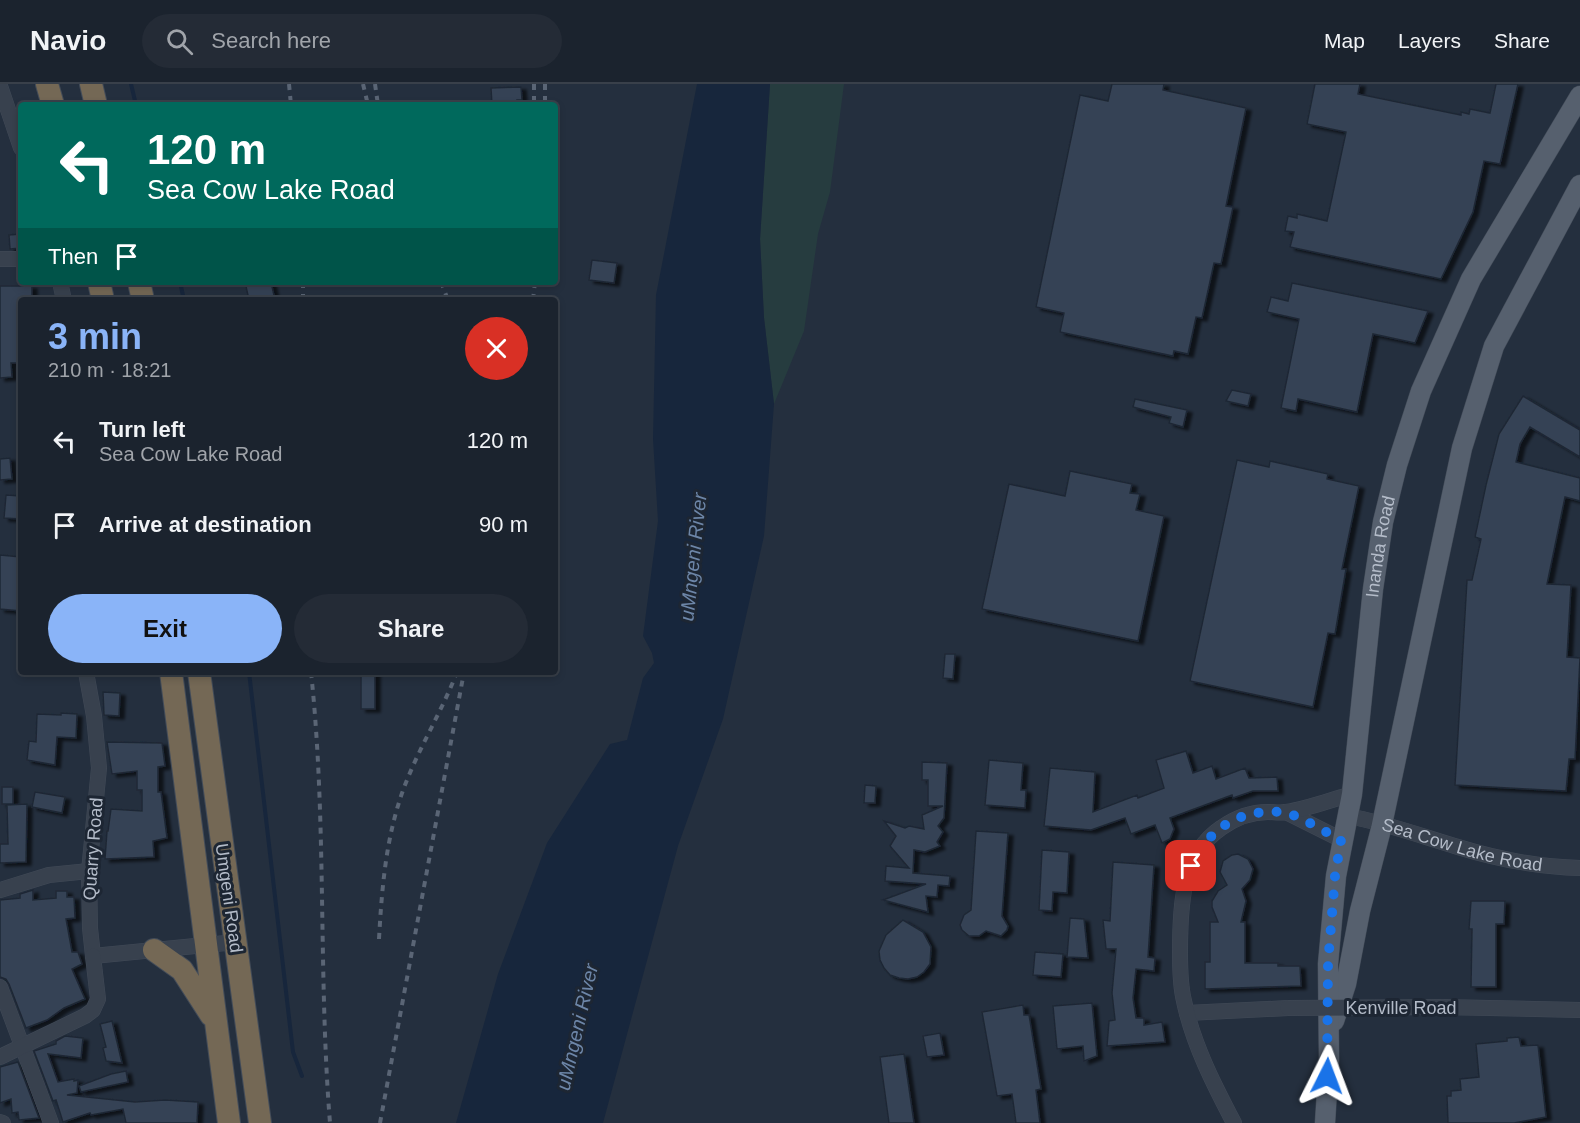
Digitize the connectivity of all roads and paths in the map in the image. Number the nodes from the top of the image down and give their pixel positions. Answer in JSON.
{"nodes":[{"id":1,"x":47,"y":84,"type":"edge"},
{"id":2,"x":91,"y":84,"type":"edge"},
{"id":3,"x":0,"y":86,"type":"edge"},
{"id":4,"x":1580,"y":96,"type":"edge"},
{"id":5,"x":51,"y":102,"type":"edge"},
{"id":6,"x":95,"y":102,"type":"edge"},
{"id":7,"x":18,"y":139,"type":"edge"},
{"id":8,"x":1580,"y":185,"type":"edge"},
{"id":9,"x":0,"y":259,"type":"edge"},
{"id":10,"x":18,"y":259,"type":"edge"},
{"id":11,"x":87,"y":675,"type":"edge"},
{"id":12,"x":171,"y":675,"type":"edge"},
{"id":13,"x":200,"y":675,"type":"edge"},
{"id":14,"x":1352,"y":794,"type":"junction"},
{"id":15,"x":1286,"y":812,"type":"junction"},
{"id":16,"x":1348,"y":816,"type":"junction"},
{"id":17,"x":1382,"y":822,"type":"junction"},
{"id":18,"x":1341,"y":840,"type":"junction"},
{"id":19,"x":1580,"y":868,"type":"edge"},
{"id":20,"x":89,"y":871,"type":"junction"},
{"id":21,"x":0,"y":890,"type":"edge"},
{"id":22,"x":236,"y":942,"type":"junction"},
{"id":23,"x":206,"y":945,"type":"junction"},
{"id":24,"x":154,"y":950,"type":"junction"},
{"id":25,"x":93,"y":956,"type":"junction"},
{"id":26,"x":0,"y":987,"type":"edge"},
{"id":27,"x":1580,"y":1010,"type":"edge"},
{"id":28,"x":1187,"y":1013,"type":"junction"},
{"id":29,"x":215,"y":1022,"type":"junction"},
{"id":30,"x":1329,"y":1038,"type":"junction"},
{"id":31,"x":22,"y":1046,"type":"junction"},
{"id":32,"x":0,"y":1057,"type":"edge"},
{"id":33,"x":1325,"y":1116,"type":"edge"},
{"id":34,"x":51,"y":1123,"type":"edge"},
{"id":35,"x":229,"y":1123,"type":"edge"},
{"id":36,"x":260,"y":1123,"type":"edge"},
{"id":37,"x":1234,"y":1123,"type":"edge"}],
"edges":[{"from":1,"to":5,"type":"highway"},
{"from":2,"to":6,"type":"highway"},
{"from":3,"to":7,"type":"street"},
{"from":4,"to":14,"type":"main road","name":"Inanda Road"},
{"from":8,"to":17,"type":"main road","name":"Inanda Road"},
{"from":9,"to":10,"type":"street"},
{"from":11,"to":20,"type":"street","name":"Quarry Road"},
{"from":12,"to":23,"type":"highway","name":"Umgeni Road"},
{"from":13,"to":22,"type":"highway","name":"Umgeni Road"},
{"from":14,"to":15,"type":"street"},
{"from":14,"to":16,"type":"main road","name":"Inanda Road"},
{"from":15,"to":18,"type":"street"},
{"from":15,"to":28,"type":"street"},
{"from":16,"to":17,"type":"street","name":"Sea Cow Lake Road"},
{"from":16,"to":18,"type":"main road","name":"Inanda Road"},
{"from":17,"to":19,"type":"street","name":"Sea Cow Lake Road"},
{"from":17,"to":30,"type":"main road","name":"Inanda Road"},
{"from":18,"to":30,"type":"main road","name":"Inanda Road"},
{"from":20,"to":21,"type":"street"},
{"from":20,"to":25,"type":"street","name":"Quarry Road"},
{"from":22,"to":23,"type":"street"},
{"from":22,"to":36,"type":"highway","name":"Umgeni Road"},
{"from":23,"to":24,"type":"street"},
{"from":23,"to":29,"type":"highway","name":"Umgeni Road"},
{"from":24,"to":25,"type":"street"},
{"from":24,"to":29,"type":"highway"},
{"from":25,"to":31,"type":"street","name":"Quarry Road"},
{"from":26,"to":31,"type":"street"},
{"from":27,"to":28,"type":"street","name":"Kenville Road","bridge":true},
{"from":28,"to":37,"type":"street"},
{"from":29,"to":35,"type":"highway","name":"Umgeni Road"},
{"from":30,"to":33,"type":"main road","name":"Inanda Road"},
{"from":31,"to":32,"type":"street","name":"Quarry Road"},
{"from":31,"to":34,"type":"street"}]}
